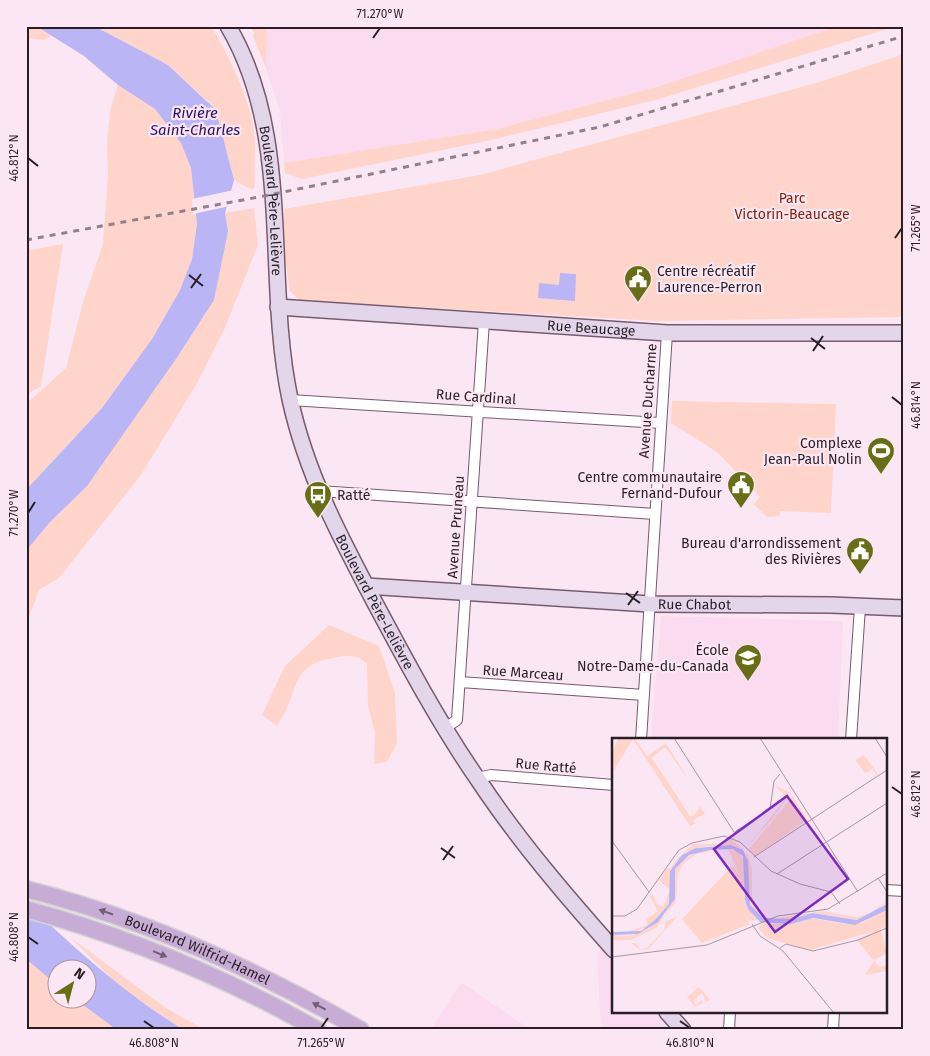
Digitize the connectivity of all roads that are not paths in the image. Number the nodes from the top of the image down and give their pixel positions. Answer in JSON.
{"nodes":[{"id":1,"x":228,"y":26,"type":"edge"},
{"id":2,"x":278,"y":307,"type":"junction"},
{"id":3,"x":484,"y":320,"type":"junction"},
{"id":4,"x":667,"y":333,"type":"junction"},
{"id":5,"x":904,"y":333,"type":"edge"},
{"id":6,"x":290,"y":400,"type":"junction"},
{"id":7,"x":478,"y":411,"type":"junction"},
{"id":8,"x":660,"y":424,"type":"junction"},
{"id":9,"x":319,"y":491,"type":"junction"},
{"id":10,"x":472,"y":502,"type":"junction"},
{"id":11,"x":655,"y":514,"type":"junction"},
{"id":12,"x":366,"y":586,"type":"junction"},
{"id":13,"x":466,"y":590,"type":"junction"},
{"id":14,"x":650,"y":604,"type":"junction"},
{"id":15,"x":860,"y":607,"type":"junction"},
{"id":16,"x":904,"y":608,"type":"edge"},
{"id":17,"x":460,"y":682,"type":"junction"},
{"id":18,"x":644,"y":695,"type":"junction"},
{"id":19,"x":445,"y":728,"type":"junction"},
{"id":20,"x":641,"y":738,"type":"edge"},
{"id":21,"x":851,"y":738,"type":"edge"},
{"id":22,"x":477,"y":778,"type":"junction"},
{"id":23,"x":612,"y":785,"type":"edge"},
{"id":24,"x":888,"y":890,"type":"edge"},
{"id":25,"x":32,"y":891,"type":"edge"},
{"id":26,"x":904,"y":891,"type":"edge"},
{"id":27,"x":26,"y":909,"type":"edge"},
{"id":28,"x":612,"y":948,"type":"edge"},
{"id":29,"x":668,"y":1014,"type":"edge"},
{"id":30,"x":668,"y":1014,"type":"edge"},
{"id":31,"x":730,"y":1014,"type":"edge"},
{"id":32,"x":834,"y":1014,"type":"edge"},
{"id":33,"x":318,"y":1030,"type":"edge"},
{"id":34,"x":361,"y":1030,"type":"edge"},
{"id":35,"x":679,"y":1030,"type":"edge"},
{"id":36,"x":683,"y":1030,"type":"edge"},
{"id":37,"x":729,"y":1030,"type":"edge"},
{"id":38,"x":833,"y":1030,"type":"edge"}],
"edges":[{"from":1,"to":2,"type":"street","name":"Boulevard Père-Lelièvre"},
{"from":2,"to":3,"type":"street","name":"Rue Beaucage"},
{"from":2,"to":6,"type":"street","name":"Boulevard Père-Lelièvre"},
{"from":3,"to":4,"type":"street","name":"Rue Beaucage"},
{"from":3,"to":7,"type":"street","name":"Avenue Pruneau"},
{"from":4,"to":5,"type":"street","name":"Rue Beaucage"},
{"from":4,"to":8,"type":"street","name":"Avenue Ducharme"},
{"from":6,"to":7,"type":"street","name":"Rue Cardinal"},
{"from":6,"to":9,"type":"street","name":"Boulevard Père-Lelièvre"},
{"from":7,"to":8,"type":"street","name":"Rue Cardinal"},
{"from":7,"to":10,"type":"street","name":"Avenue Pruneau"},
{"from":8,"to":11,"type":"street","name":"Avenue Ducharme"},
{"from":9,"to":10,"type":"street"},
{"from":9,"to":12,"type":"street","name":"Boulevard Père-Lelièvre"},
{"from":10,"to":11,"type":"street"},
{"from":10,"to":13,"type":"street","name":"Avenue Pruneau"},
{"from":11,"to":14,"type":"street","name":"Avenue Ducharme"},
{"from":12,"to":13,"type":"street","name":"Rue Chabot"},
{"from":12,"to":19,"type":"street","name":"Boulevard Père-Lelièvre"},
{"from":13,"to":14,"type":"street","name":"Rue Chabot"},
{"from":13,"to":17,"type":"street","name":"Avenue Pruneau"},
{"from":14,"to":15,"type":"street","name":"Rue Chabot"},
{"from":14,"to":18,"type":"street","name":"Avenue Ducharme"},
{"from":15,"to":16,"type":"street","name":"Rue Chabot"},
{"from":15,"to":21,"type":"street"},
{"from":17,"to":18,"type":"street","name":"Rue Marceau"},
{"from":17,"to":19,"type":"street","name":"Avenue Pruneau"},
{"from":18,"to":20,"type":"street","name":"Avenue Ducharme"},
{"from":19,"to":22,"type":"street","name":"Boulevard Père-Lelièvre"},
{"from":22,"to":23,"type":"street","name":"Rue Ratté"},
{"from":22,"to":28,"type":"street","name":"Boulevard Père-Lelièvre"},
{"from":24,"to":26,"type":"street"},
{"from":34,"to":25,"type":"main road","name":"Boulevard Wilfrid-Hamel","one_way":true},
{"from":27,"to":33,"type":"main road","name":"Boulevard Wilfrid-Hamel","one_way":true},
{"from":29,"to":35,"type":"street"},
{"from":30,"to":36,"type":"street"},
{"from":31,"to":37,"type":"street"},
{"from":32,"to":38,"type":"street"}]}
